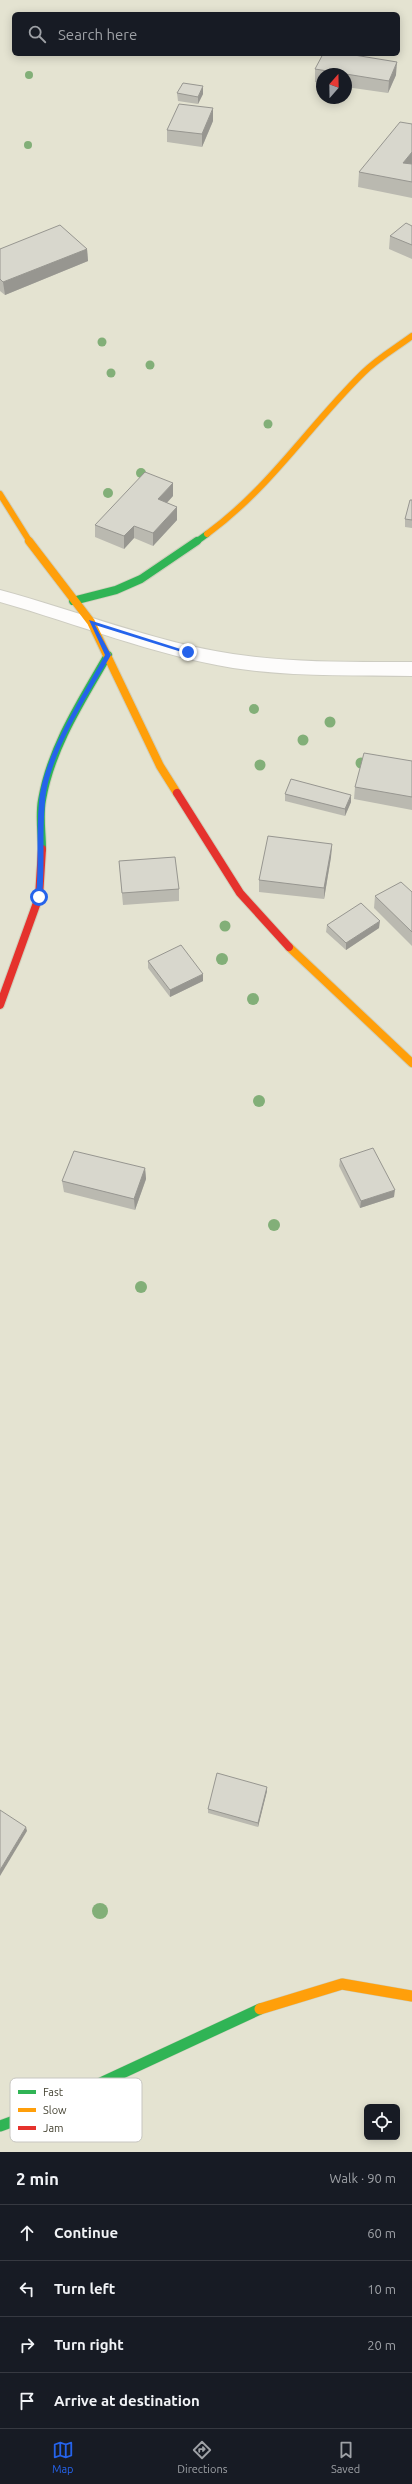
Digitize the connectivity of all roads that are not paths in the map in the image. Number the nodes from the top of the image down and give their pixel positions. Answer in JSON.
{"nodes":[{"id":1,"x":412,"y":336,"type":"edge"},
{"id":2,"x":0,"y":494,"type":"edge"},
{"id":3,"x":0,"y":596,"type":"edge"},
{"id":4,"x":73,"y":602,"type":"junction"},
{"id":5,"x":91,"y":622,"type":"junction"},
{"id":6,"x":108,"y":655,"type":"junction"},
{"id":7,"x":412,"y":669,"type":"edge"},
{"id":8,"x":0,"y":1005,"type":"edge"},
{"id":9,"x":412,"y":1063,"type":"edge"},
{"id":10,"x":412,"y":1996,"type":"edge"},
{"id":11,"x":112,"y":2078,"type":"edge"},
{"id":12,"x":10,"y":2122,"type":"edge"},
{"id":13,"x":0,"y":2126,"type":"edge"}],
"edges":[{"from":1,"to":4,"type":"street"},
{"from":2,"to":4,"type":"street"},
{"from":3,"to":5,"type":"street"},
{"from":4,"to":5,"type":"street"},
{"from":5,"to":6,"type":"street"},
{"from":5,"to":7,"type":"street"},
{"from":6,"to":8,"type":"street"},
{"from":6,"to":9,"type":"street"},
{"from":10,"to":11,"type":"street"},
{"from":12,"to":13,"type":"street"}]}
